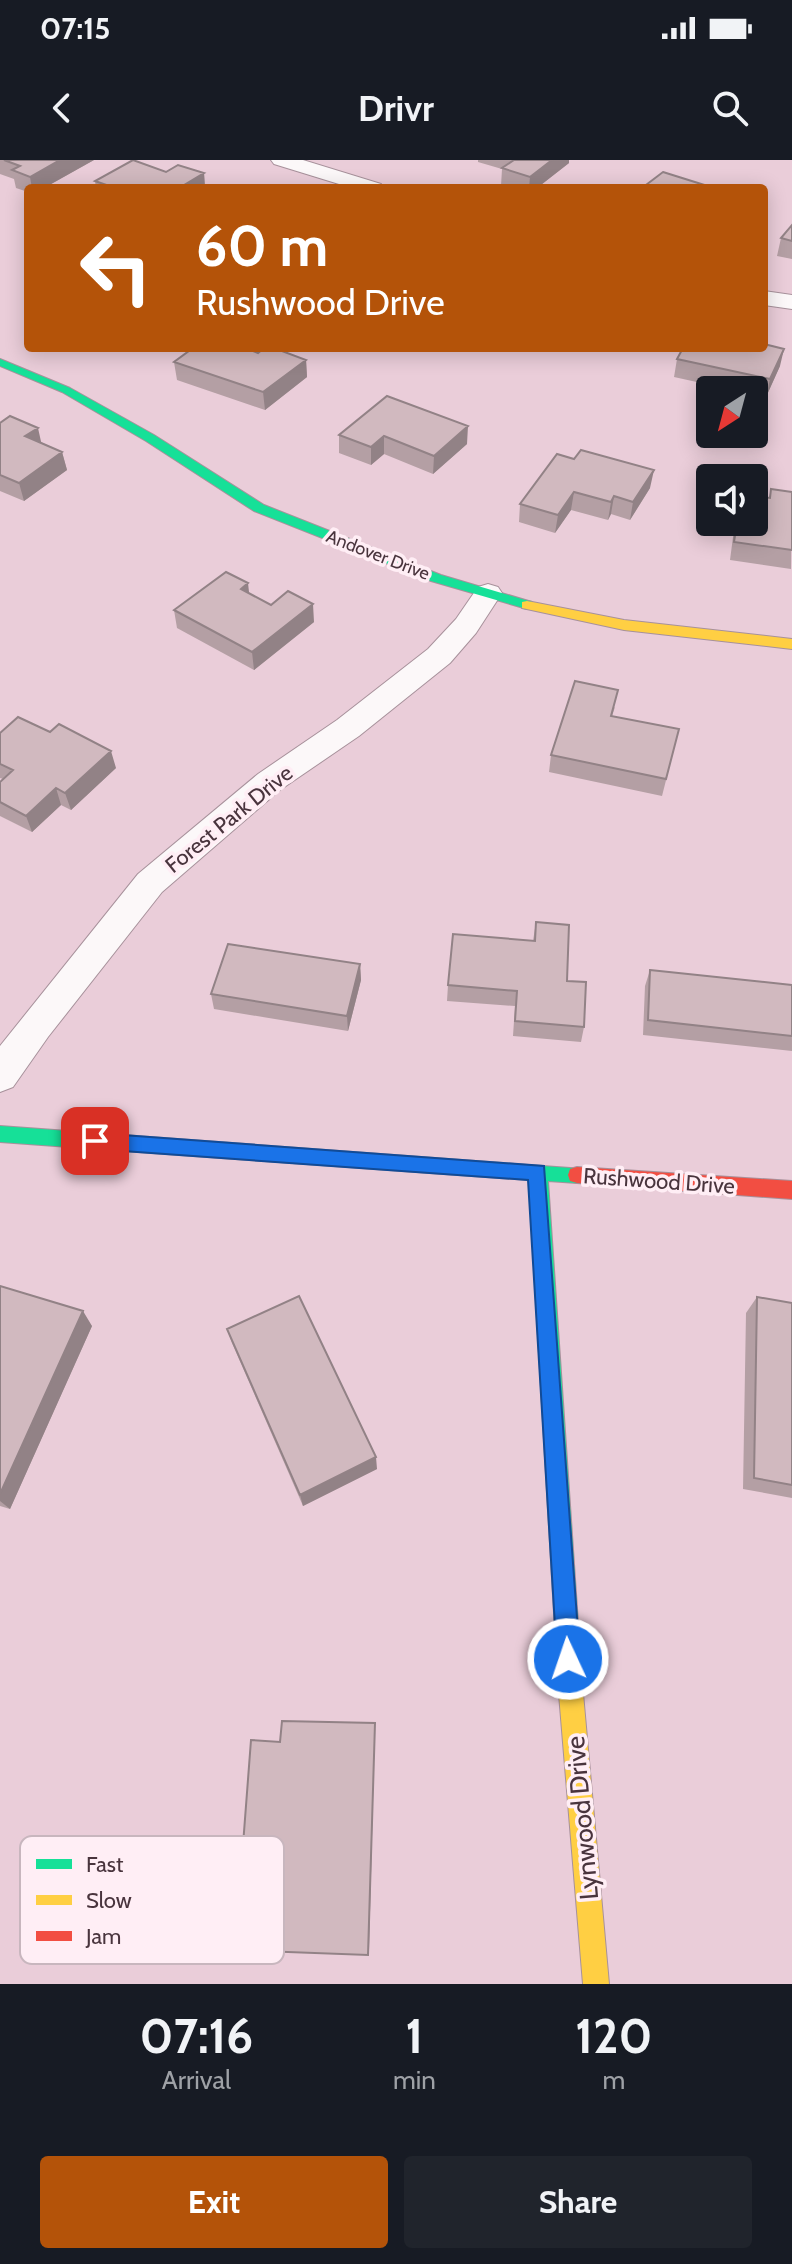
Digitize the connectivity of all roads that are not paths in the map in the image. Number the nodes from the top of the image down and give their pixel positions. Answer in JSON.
{"nodes":[{"id":1,"x":281,"y":160,"type":"edge"},
{"id":2,"x":361,"y":184,"type":"edge"},
{"id":3,"x":768,"y":299,"type":"edge"},
{"id":4,"x":792,"y":302,"type":"edge"},
{"id":5,"x":0,"y":362,"type":"edge"},
{"id":6,"x":488,"y":593,"type":"junction"},
{"id":7,"x":792,"y":644,"type":"edge"},
{"id":8,"x":0,"y":1076,"type":"edge"},
{"id":9,"x":0,"y":1134,"type":"edge"},
{"id":10,"x":538,"y":1172,"type":"junction"},
{"id":11,"x":792,"y":1190,"type":"edge"},
{"id":12,"x":596,"y":1984,"type":"edge"}],
"edges":[{"from":1,"to":2,"type":"street"},
{"from":3,"to":4,"type":"street"},
{"from":5,"to":6,"type":"street","name":"Andover Drive"},
{"from":6,"to":7,"type":"street","name":"Andover Drive"},
{"from":6,"to":8,"type":"street","name":"Forest Park Drive"},
{"from":9,"to":10,"type":"street","name":"Rushwood Drive"},
{"from":10,"to":11,"type":"street","name":"Rushwood Drive"},
{"from":10,"to":12,"type":"street","name":"Lynwood Drive"}]}
